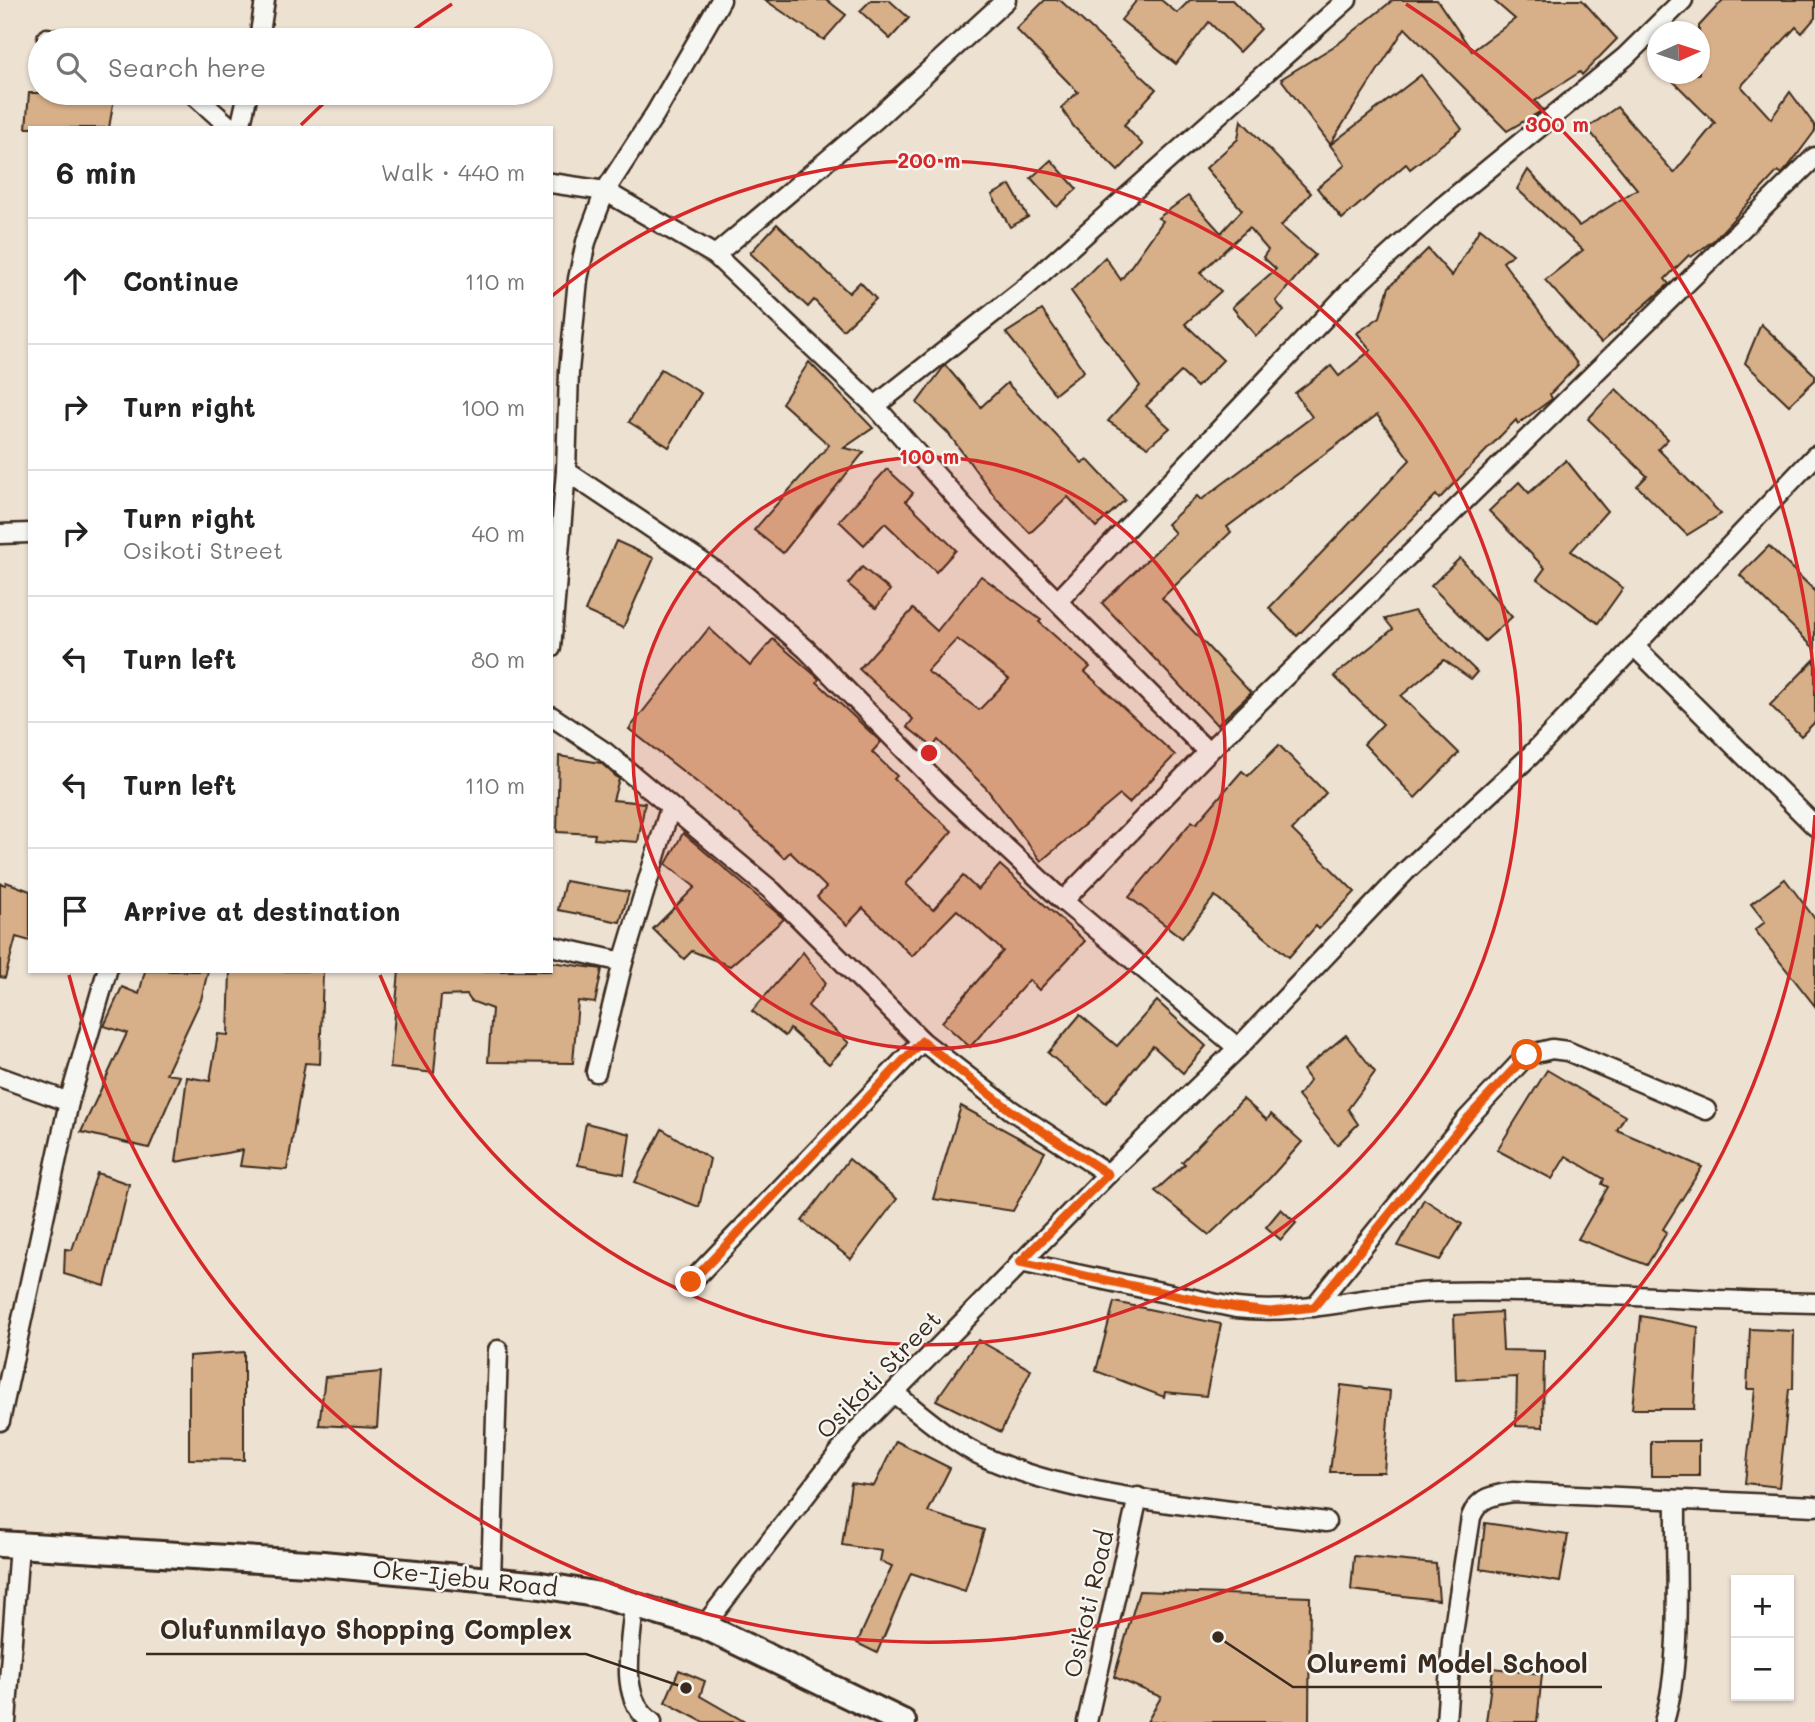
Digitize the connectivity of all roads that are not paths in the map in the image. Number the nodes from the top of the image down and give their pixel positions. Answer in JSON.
{"nodes":[{"id":1,"x":265,"y":0,"type":"edge"},
{"id":2,"x":720,"y":0,"type":"edge"},
{"id":3,"x":1006,"y":0,"type":"edge"},
{"id":4,"x":1347,"y":0,"type":"edge"},
{"id":5,"x":1683,"y":0,"type":"edge"},
{"id":6,"x":262,"y":28,"type":"edge"},
{"id":7,"x":206,"y":105,"type":"edge"},
{"id":8,"x":245,"y":105,"type":"edge"},
{"id":9,"x":230,"y":126,"type":"edge"},
{"id":10,"x":240,"y":126,"type":"edge"},
{"id":11,"x":1812,"y":166,"type":"edge"},
{"id":12,"x":553,"y":183,"type":"edge"},
{"id":13,"x":605,"y":191,"type":"junction"},
{"id":14,"x":715,"y":254,"type":"junction"},
{"id":15,"x":875,"y":406,"type":"junction"},
{"id":16,"x":1815,"y":456,"type":"edge"},
{"id":17,"x":566,"y":471,"type":"junction"},
{"id":18,"x":28,"y":533,"type":"edge"},
{"id":19,"x":0,"y":534,"type":"edge"},
{"id":20,"x":1058,"y":601,"type":"junction"},
{"id":21,"x":553,"y":625,"type":"edge"},
{"id":22,"x":1634,"y":646,"type":"junction"},
{"id":23,"x":553,"y":717,"type":"edge"},
{"id":24,"x":1208,"y":751,"type":"junction"},
{"id":25,"x":670,"y":808,"type":"junction"},
{"id":26,"x":1812,"y":819,"type":"edge"},
{"id":27,"x":1063,"y":901,"type":"junction"},
{"id":28,"x":553,"y":946,"type":"edge"},
{"id":29,"x":623,"y":962,"type":"junction"},
{"id":30,"x":106,"y":973,"type":"edge"},
{"id":31,"x":922,"y":1041,"type":"junction"},
{"id":32,"x":1238,"y":1048,"type":"junction"},
{"id":33,"x":596,"y":1072,"type":"dead end"},
{"id":34,"x":0,"y":1077,"type":"edge"},
{"id":35,"x":69,"y":1102,"type":"junction"},
{"id":36,"x":1706,"y":1110,"type":"dead end"},
{"id":37,"x":1108,"y":1174,"type":"junction"},
{"id":38,"x":1020,"y":1262,"type":"junction"},
{"id":39,"x":691,"y":1282,"type":"dead end"},
{"id":40,"x":1815,"y":1303,"type":"edge"},
{"id":41,"x":1314,"y":1307,"type":"junction"},
{"id":42,"x":498,"y":1350,"type":"dead end"},
{"id":43,"x":4,"y":1384,"type":"edge"},
{"id":44,"x":895,"y":1394,"type":"junction"},
{"id":45,"x":0,"y":1421,"type":"edge"},
{"id":46,"x":1138,"y":1497,"type":"junction"},
{"id":47,"x":1676,"y":1501,"type":"junction"},
{"id":48,"x":1815,"y":1506,"type":"edge"},
{"id":49,"x":1326,"y":1522,"type":"dead end"},
{"id":50,"x":9,"y":1544,"type":"edge"},
{"id":51,"x":491,"y":1580,"type":"junction"},
{"id":52,"x":634,"y":1604,"type":"junction"},
{"id":53,"x":704,"y":1626,"type":"junction"},
{"id":54,"x":6,"y":1722,"type":"edge"},
{"id":55,"x":652,"y":1722,"type":"edge"},
{"id":56,"x":903,"y":1722,"type":"edge"},
{"id":57,"x":1087,"y":1722,"type":"edge"},
{"id":58,"x":1446,"y":1722,"type":"edge"},
{"id":59,"x":1664,"y":1722,"type":"edge"}],
"edges":[{"from":1,"to":6,"type":"street"},
{"from":2,"to":13,"type":"street"},
{"from":3,"to":14,"type":"street"},
{"from":4,"to":15,"type":"street"},
{"from":5,"to":20,"type":"street"},
{"from":7,"to":9,"type":"street"},
{"from":8,"to":10,"type":"street"},
{"from":11,"to":24,"type":"street"},
{"from":12,"to":13,"type":"street"},
{"from":13,"to":14,"type":"street"},
{"from":13,"to":17,"type":"street"},
{"from":14,"to":15,"type":"street"},
{"from":15,"to":20,"type":"street"},
{"from":16,"to":22,"type":"street","name":"Osikoti Street"},
{"from":17,"to":21,"type":"street"},
{"from":17,"to":27,"type":"street"},
{"from":18,"to":19,"type":"street"},
{"from":20,"to":24,"type":"street"},
{"from":22,"to":26,"type":"street"},
{"from":22,"to":32,"type":"street","name":"Osikoti Street"},
{"from":23,"to":25,"type":"street"},
{"from":24,"to":27,"type":"street"},
{"from":25,"to":29,"type":"street"},
{"from":25,"to":31,"type":"street"},
{"from":27,"to":32,"type":"street"},
{"from":28,"to":29,"type":"street"},
{"from":29,"to":33,"type":"street"},
{"from":30,"to":35,"type":"street"},
{"from":31,"to":37,"type":"street"},
{"from":31,"to":39,"type":"street"},
{"from":32,"to":37,"type":"street","name":"Osikoti Street"},
{"from":34,"to":35,"type":"street"},
{"from":35,"to":43,"type":"street"},
{"from":36,"to":41,"type":"street"},
{"from":37,"to":38,"type":"street","name":"Osikoti Street"},
{"from":38,"to":41,"type":"street"},
{"from":38,"to":44,"type":"street","name":"Osikoti Street"},
{"from":40,"to":41,"type":"street"},
{"from":42,"to":51,"type":"street"},
{"from":43,"to":45,"type":"street"},
{"from":44,"to":46,"type":"street"},
{"from":44,"to":53,"type":"street","name":"Osikoti Street"},
{"from":46,"to":49,"type":"street"},
{"from":46,"to":57,"type":"street","name":"Osikoti Road"},
{"from":47,"to":48,"type":"street"},
{"from":47,"to":58,"type":"street"},
{"from":47,"to":59,"type":"street"},
{"from":50,"to":51,"type":"main road","name":"Oke-Ijebu Road"},
{"from":50,"to":54,"type":"street"},
{"from":51,"to":52,"type":"main road","name":"Oke-Ijebu Road"},
{"from":52,"to":53,"type":"main road","name":"Oke-Ijebu Road"},
{"from":52,"to":55,"type":"street"},
{"from":53,"to":56,"type":"main road","name":"Oke-Ijebu Road"}]}
